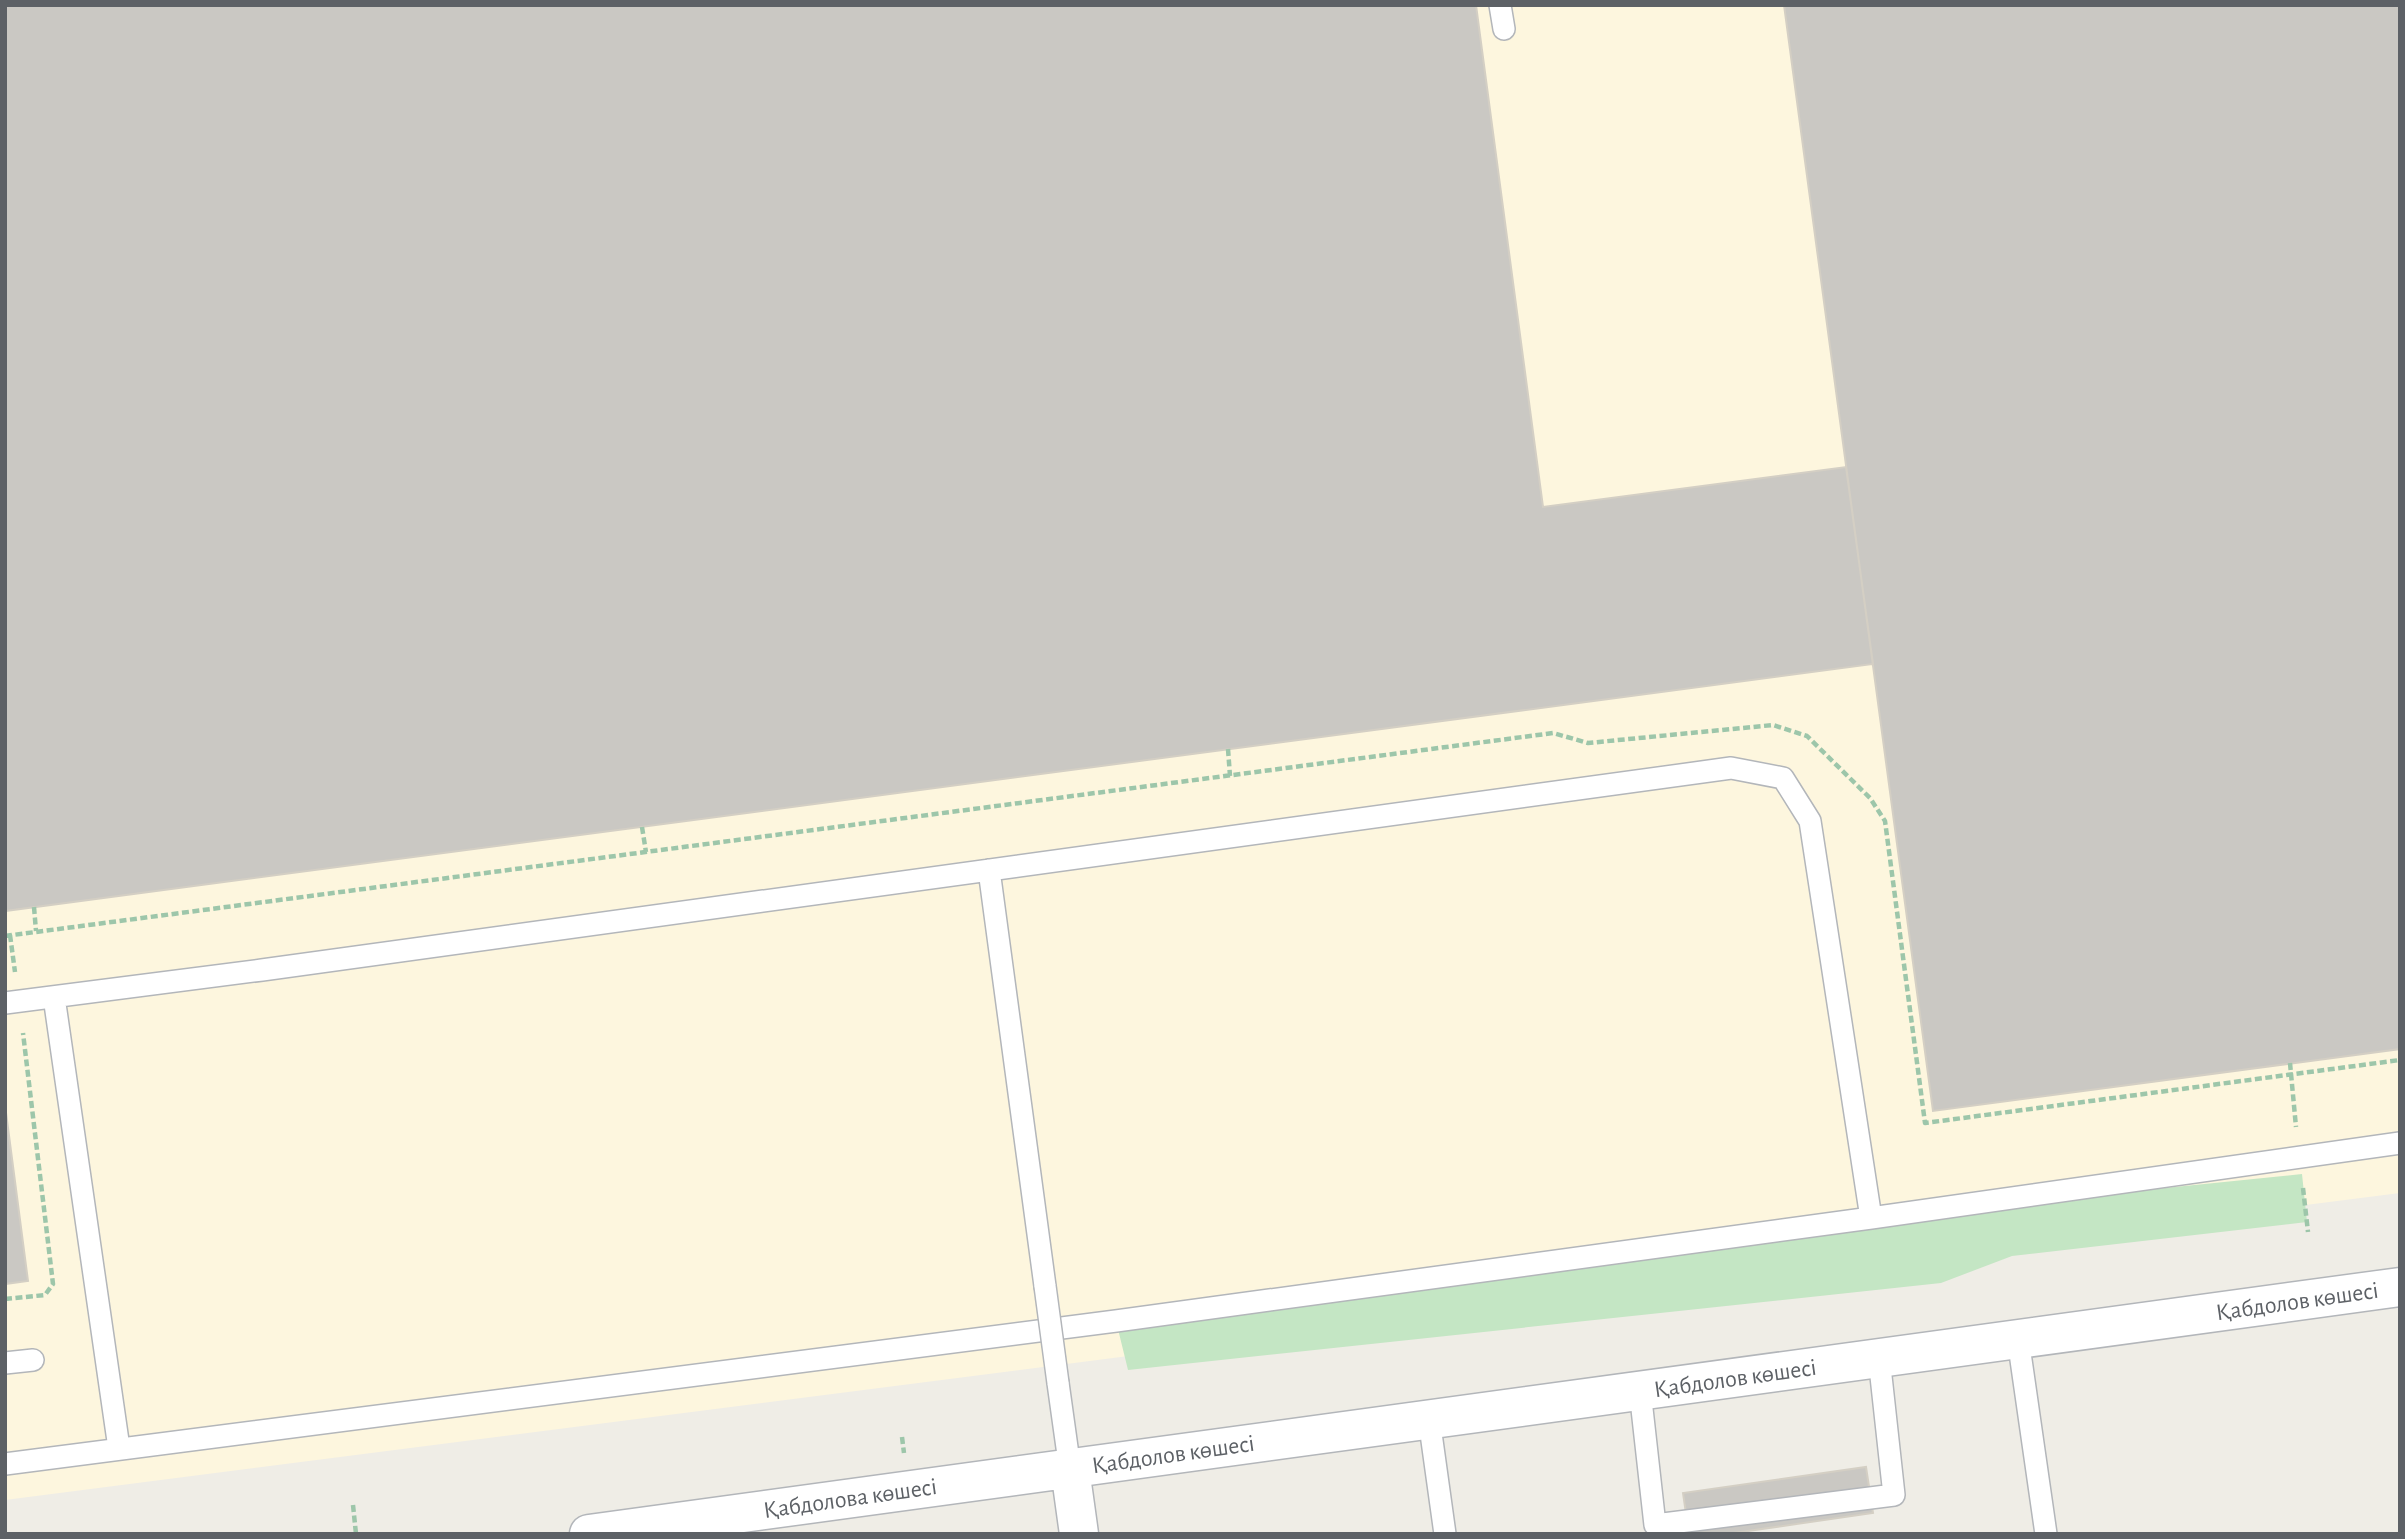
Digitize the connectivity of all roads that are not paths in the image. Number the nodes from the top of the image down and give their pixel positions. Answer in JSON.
{"nodes":[{"id":1,"x":1500,"y":5,"type":"edge"},
{"id":2,"x":1504,"y":29,"type":"dead end"},
{"id":3,"x":989,"y":870,"type":"junction"},
{"id":4,"x":54,"y":997,"type":"junction"},
{"id":5,"x":12,"y":1002,"type":"edge"},
{"id":6,"x":2400,"y":1143,"type":"edge"},
{"id":7,"x":1871,"y":1217,"type":"junction"},
{"id":8,"x":2400,"y":1287,"type":"edge"},
{"id":9,"x":2018,"y":1339,"type":"junction"},
{"id":10,"x":1880,"y":1358,"type":"junction"},
{"id":11,"x":33,"y":1360,"type":"dead end"},
{"id":12,"x":5,"y":1363,"type":"edge"},
{"id":13,"x":1640,"y":1391,"type":"junction"},
{"id":14,"x":1429,"y":1419,"type":"junction"},
{"id":15,"x":119,"y":1448,"type":"junction"},
{"id":16,"x":5,"y":1464,"type":"edge"},
{"id":17,"x":1070,"y":1469,"type":"junction"},
{"id":18,"x":607,"y":1532,"type":"edge"},
{"id":19,"x":1079,"y":1534,"type":"edge"},
{"id":20,"x":1446,"y":1534,"type":"edge"},
{"id":21,"x":2046,"y":1534,"type":"edge"}],
"edges":[{"from":1,"to":2,"type":"lane"},
{"from":3,"to":4,"type":"lane"},
{"from":3,"to":7,"type":"lane"},
{"from":3,"to":17,"type":"lane","bridge":true},
{"from":4,"to":5,"type":"lane"},
{"from":4,"to":15,"type":"lane"},
{"from":6,"to":7,"type":"lane"},
{"from":7,"to":15,"type":"lane"},
{"from":8,"to":9,"type":"street","name":"Қабдолов көшесі"},
{"from":9,"to":10,"type":"street","name":"Қабдолов көшесі"},
{"from":9,"to":21,"type":"lane"},
{"from":10,"to":13,"type":"street","name":"Қабдолов көшесі"},
{"from":10,"to":13,"type":"lane"},
{"from":11,"to":12,"type":"lane"},
{"from":13,"to":14,"type":"street","name":"Қабдолов көшесі"},
{"from":14,"to":17,"type":"street","name":"Қабдолов көшесі"},
{"from":14,"to":20,"type":"lane"},
{"from":15,"to":16,"type":"lane"},
{"from":17,"to":18,"type":"street","name":"Қабдолова көшесі"},
{"from":17,"to":19,"type":"street"}]}
